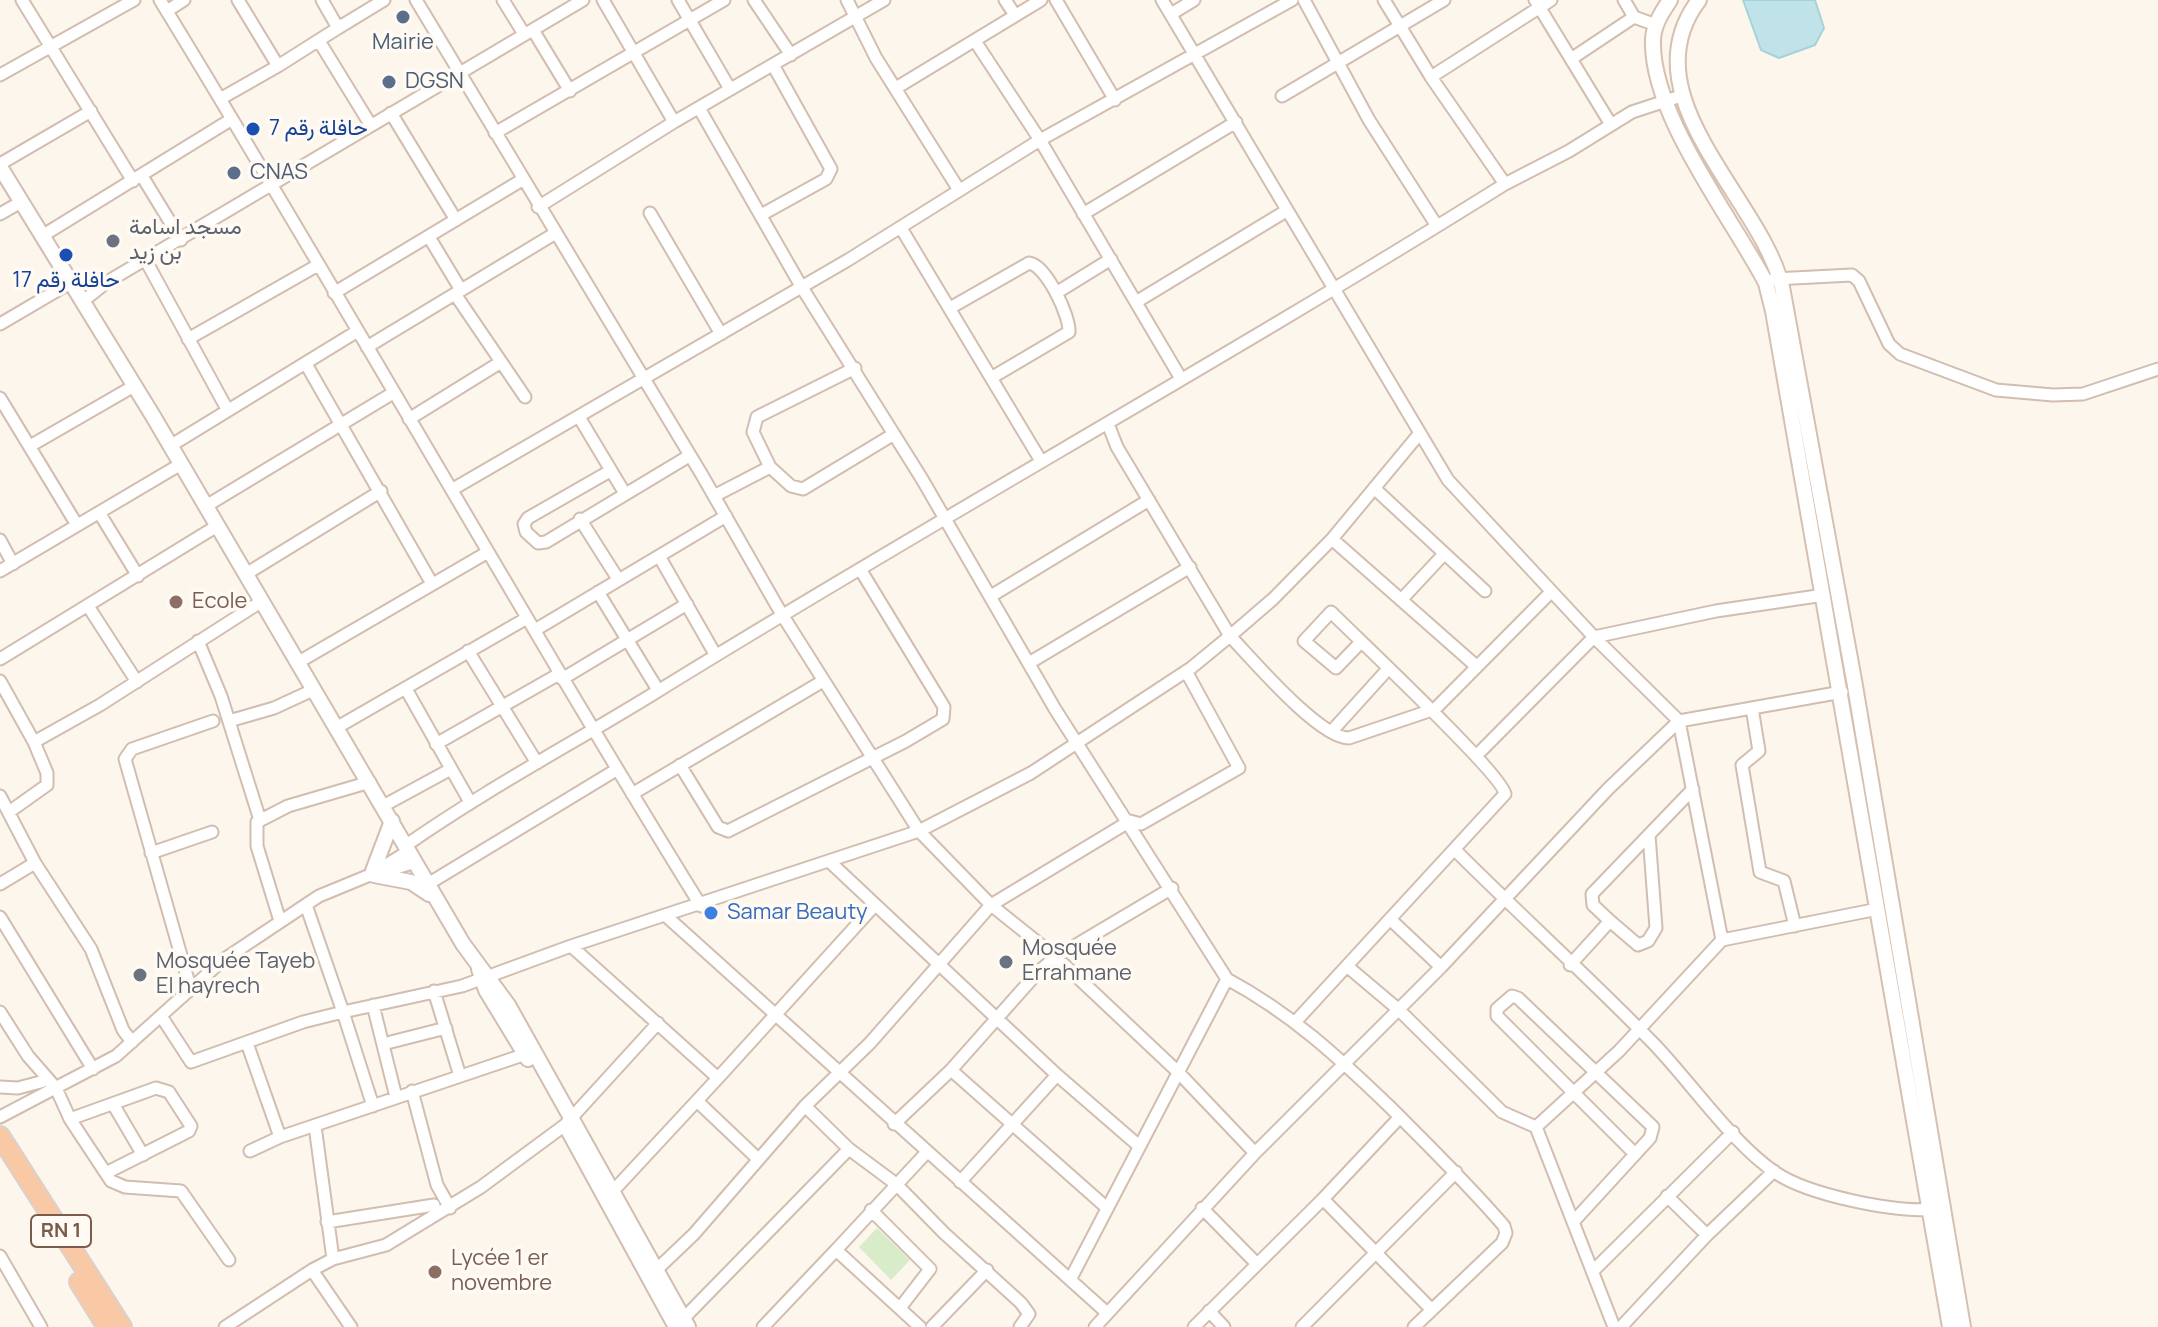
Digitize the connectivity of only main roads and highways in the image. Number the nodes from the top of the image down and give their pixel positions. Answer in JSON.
{"nodes":[{"id":1,"x":1670,"y":0,"type":"edge"},
{"id":2,"x":1699,"y":0,"type":"edge"},
{"id":3,"x":0,"y":166,"type":"edge"},
{"id":4,"x":1773,"y":280,"type":"junction"},
{"id":5,"x":392,"y":821,"type":"junction"},
{"id":6,"x":443,"y":908,"type":"junction"},
{"id":7,"x":483,"y":974,"type":"junction"},
{"id":8,"x":569,"y":1121,"type":"junction"},
{"id":9,"x":0,"y":1136,"type":"edge"},
{"id":10,"x":0,"y":1158,"type":"edge"},
{"id":11,"x":1935,"y":1209,"type":"junction"},
{"id":12,"x":653,"y":1273,"type":"junction"},
{"id":13,"x":683,"y":1324,"type":"edge"},
{"id":14,"x":107,"y":1327,"type":"edge"},
{"id":15,"x":122,"y":1327,"type":"edge"},
{"id":16,"x":1950,"y":1327,"type":"edge"},
{"id":17,"x":1963,"y":1327,"type":"edge"}],
"edges":[{"from":1,"to":4,"type":"main road"},
{"from":2,"to":4,"type":"main road"},
{"from":3,"to":5,"type":"main road"},
{"from":4,"to":11,"type":"main road"},
{"from":4,"to":11,"type":"main road"},
{"from":5,"to":6,"type":"main road"},
{"from":5,"to":6,"type":"main road"},
{"from":6,"to":7,"type":"main road"},
{"from":7,"to":8,"type":"main road"},
{"from":7,"to":8,"type":"main road"},
{"from":8,"to":12,"type":"main road"},
{"from":8,"to":12,"type":"main road"},
{"from":9,"to":15,"type":"highway","number":"RN 1"},
{"from":10,"to":14,"type":"highway","number":"RN 1"},
{"from":11,"to":16,"type":"main road"},
{"from":11,"to":17,"type":"main road"},
{"from":12,"to":13,"type":"main road"}]}
